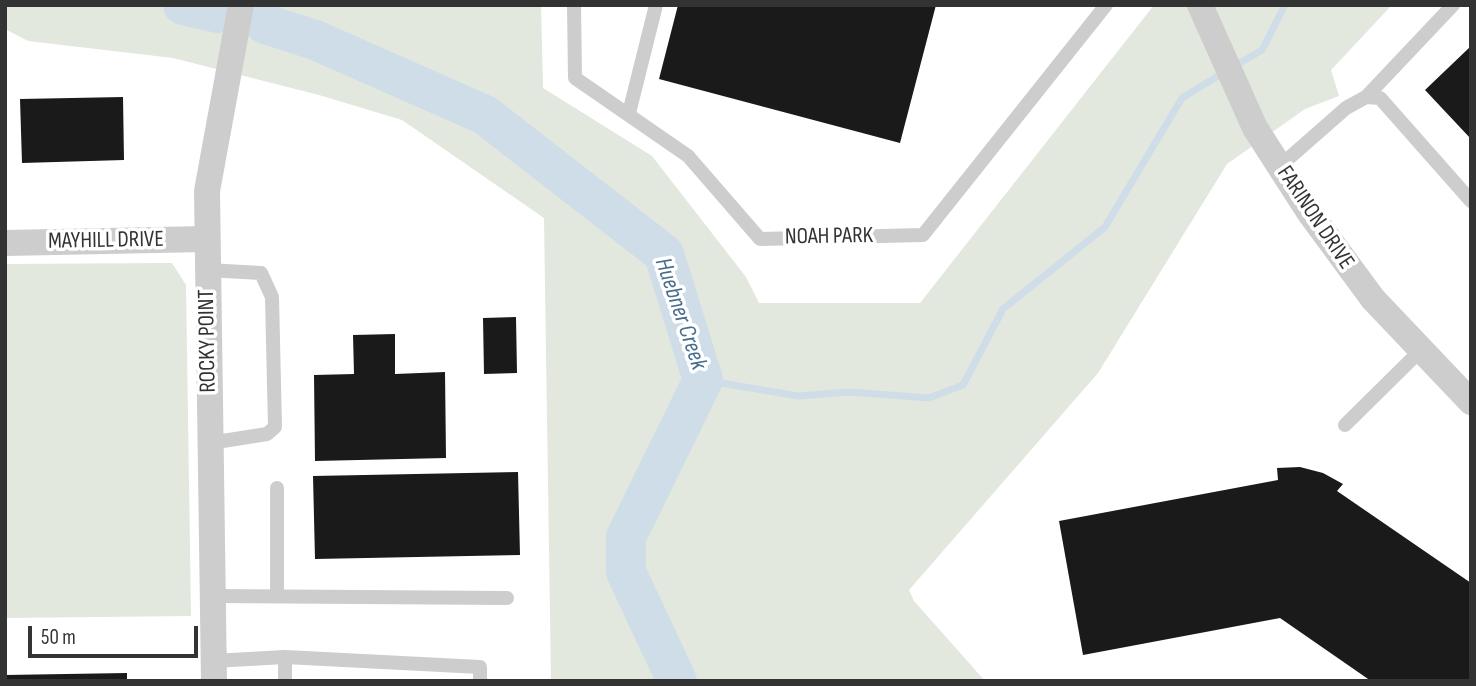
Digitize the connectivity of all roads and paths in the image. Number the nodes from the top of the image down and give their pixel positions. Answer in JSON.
{"nodes":[{"id":1,"x":241,"y":5,"type":"edge"},
{"id":2,"x":574,"y":5,"type":"edge"},
{"id":3,"x":656,"y":5,"type":"edge"},
{"id":4,"x":1107,"y":5,"type":"edge"},
{"id":5,"x":1200,"y":5,"type":"edge"},
{"id":6,"x":1453,"y":5,"type":"edge"},
{"id":7,"x":1366,"y":97,"type":"junction"},
{"id":8,"x":629,"y":113,"type":"junction"},
{"id":9,"x":1280,"y":166,"type":"junction"},
{"id":10,"x":1471,"y":201,"type":"edge"},
{"id":11,"x":206,"y":239,"type":"junction"},
{"id":12,"x":5,"y":243,"type":"edge"},
{"id":13,"x":207,"y":270,"type":"junction"},
{"id":14,"x":1421,"y":350,"type":"junction"},
{"id":15,"x":1471,"y":402,"type":"edge"},
{"id":16,"x":1345,"y":425,"type":"dead end"},
{"id":17,"x":210,"y":443,"type":"junction"},
{"id":18,"x":277,"y":488,"type":"dead end"},
{"id":19,"x":212,"y":596,"type":"junction"},
{"id":20,"x":277,"y":596,"type":"junction"},
{"id":21,"x":507,"y":598,"type":"dead end"},
{"id":22,"x":285,"y":657,"type":"junction"},
{"id":23,"x":213,"y":671,"type":"edge"},
{"id":24,"x":285,"y":681,"type":"edge"},
{"id":25,"x":480,"y":681,"type":"edge"}],
"edges":[{"from":1,"to":11,"type":"street","name":"ROCKY POINT"},
{"from":2,"to":8,"type":"lane","name":"NOAH PARK"},
{"from":3,"to":8,"type":"lane"},
{"from":4,"to":8,"type":"lane","name":"NOAH PARK"},
{"from":5,"to":9,"type":"street","name":"FARINON DRIVE"},
{"from":6,"to":7,"type":"lane"},
{"from":7,"to":9,"type":"lane"},
{"from":7,"to":10,"type":"lane"},
{"from":9,"to":14,"type":"street","name":"FARINON DRIVE"},
{"from":11,"to":12,"type":"street","name":"MAYHILL DRIVE"},
{"from":11,"to":13,"type":"street","name":"ROCKY POINT"},
{"from":13,"to":17,"type":"street","name":"ROCKY POINT"},
{"from":13,"to":17,"type":"lane"},
{"from":14,"to":15,"type":"street","name":"FARINON DRIVE"},
{"from":14,"to":16,"type":"lane"},
{"from":17,"to":19,"type":"street","name":"ROCKY POINT"},
{"from":18,"to":20,"type":"lane"},
{"from":19,"to":20,"type":"lane"},
{"from":19,"to":23,"type":"street","name":"ROCKY POINT"},
{"from":20,"to":21,"type":"lane"},
{"from":22,"to":23,"type":"lane"},
{"from":22,"to":24,"type":"lane"},
{"from":22,"to":25,"type":"lane"}]}
